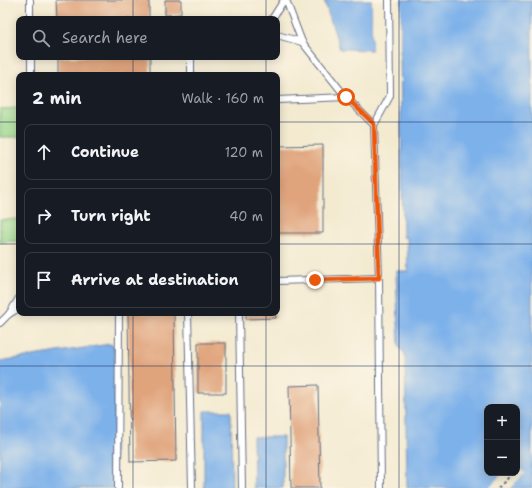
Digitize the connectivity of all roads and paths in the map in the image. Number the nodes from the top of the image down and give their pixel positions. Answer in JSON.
{"nodes":[{"id":1,"x":30,"y":0,"type":"edge"},
{"id":2,"x":285,"y":0,"type":"edge"},
{"id":3,"x":389,"y":0,"type":"edge"},
{"id":4,"x":30,"y":16,"type":"edge"},
{"id":5,"x":274,"y":16,"type":"edge"},
{"id":6,"x":280,"y":36,"type":"edge"},
{"id":7,"x":302,"y":42,"type":"junction"},
{"id":8,"x":31,"y":60,"type":"edge"},
{"id":9,"x":191,"y":60,"type":"edge"},
{"id":10,"x":31,"y":72,"type":"edge"},
{"id":11,"x":191,"y":72,"type":"edge"},
{"id":12,"x":346,"y":97,"type":"junction"},
{"id":13,"x":280,"y":100,"type":"edge"},
{"id":14,"x":374,"y":124,"type":"junction"},
{"id":15,"x":379,"y":278,"type":"junction"},
{"id":16,"x":280,"y":281,"type":"edge"},
{"id":17,"x":16,"y":303,"type":"edge"},
{"id":18,"x":16,"y":310,"type":"edge"},
{"id":19,"x":10,"y":314,"type":"junction"},
{"id":20,"x":119,"y":316,"type":"edge"},
{"id":21,"x":188,"y":316,"type":"edge"},
{"id":22,"x":239,"y":316,"type":"edge"},
{"id":23,"x":0,"y":323,"type":"edge"},
{"id":24,"x":510,"y":476,"type":"edge"},
{"id":25,"x":118,"y":488,"type":"edge"},
{"id":26,"x":192,"y":488,"type":"edge"},
{"id":27,"x":242,"y":488,"type":"edge"},
{"id":28,"x":381,"y":488,"type":"edge"},
{"id":29,"x":498,"y":488,"type":"edge"}],
"edges":[{"from":1,"to":4,"type":"lane"},
{"from":2,"to":5,"type":"lane"},
{"from":2,"to":7,"type":"lane"},
{"from":3,"to":14,"type":"lane"},
{"from":6,"to":7,"type":"lane"},
{"from":7,"to":12,"type":"lane"},
{"from":8,"to":10,"type":"lane"},
{"from":9,"to":11,"type":"lane"},
{"from":12,"to":13,"type":"lane"},
{"from":12,"to":14,"type":"lane"},
{"from":14,"to":15,"type":"lane"},
{"from":15,"to":16,"type":"lane"},
{"from":15,"to":28,"type":"lane"},
{"from":17,"to":19,"type":"lane"},
{"from":18,"to":19,"type":"lane"},
{"from":19,"to":23,"type":"lane"},
{"from":20,"to":25,"type":"lane"},
{"from":21,"to":26,"type":"lane"},
{"from":22,"to":27,"type":"lane"},
{"from":24,"to":29,"type":"path"}]}
